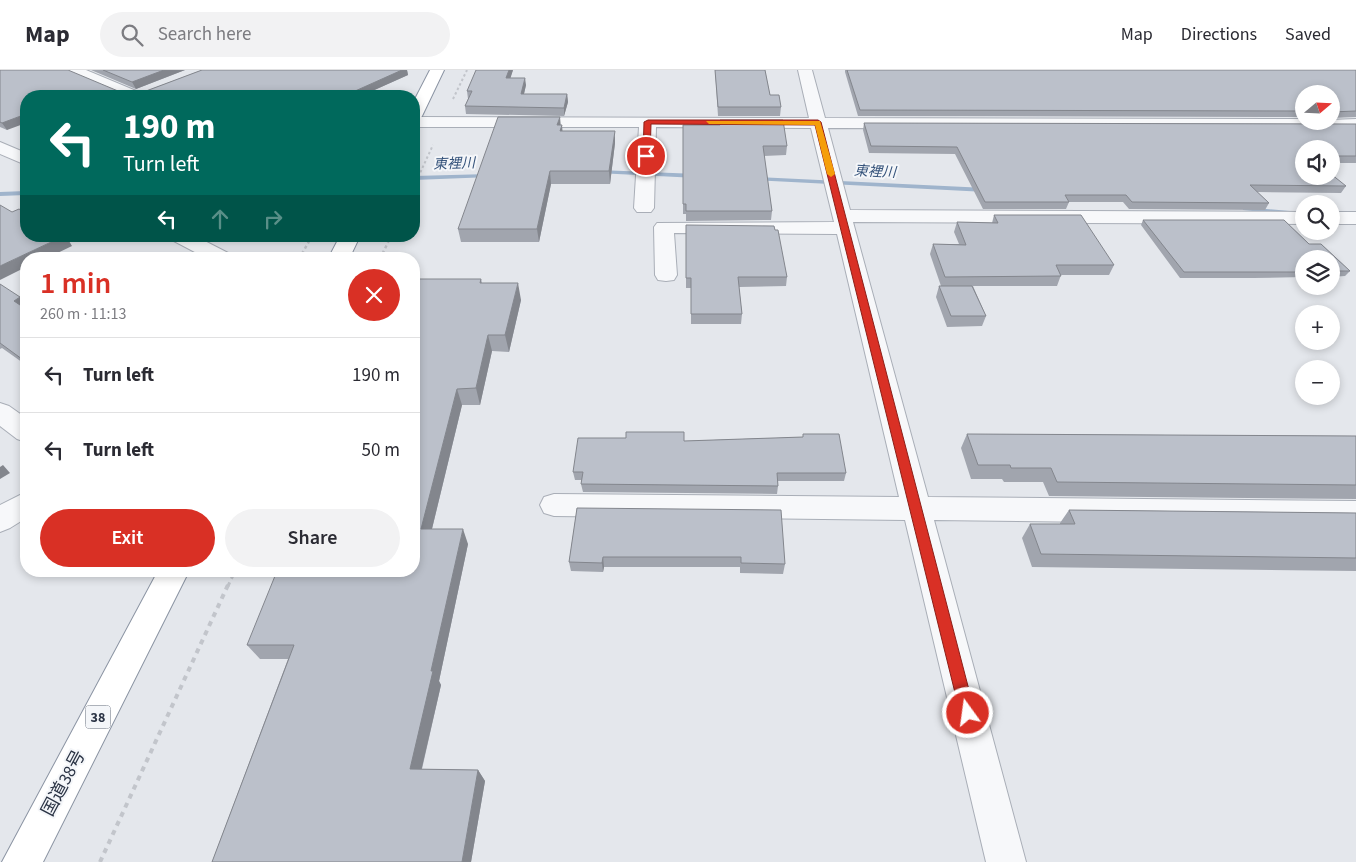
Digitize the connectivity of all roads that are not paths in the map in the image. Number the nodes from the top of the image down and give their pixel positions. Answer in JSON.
{"nodes":[{"id":1,"x":73,"y":70,"type":"edge"},
{"id":2,"x":437,"y":70,"type":"edge"},
{"id":3,"x":805,"y":70,"type":"edge"},
{"id":4,"x":121,"y":90,"type":"edge"},
{"id":5,"x":420,"y":104,"type":"edge"},
{"id":6,"x":420,"y":122,"type":"edge"},
{"id":7,"x":648,"y":122,"type":"junction"},
{"id":8,"x":818,"y":122,"type":"junction"},
{"id":9,"x":1356,"y":124,"type":"edge"},
{"id":10,"x":20,"y":142,"type":"edge"},
{"id":11,"x":1,"y":149,"type":"edge"},
{"id":12,"x":20,"y":157,"type":"edge"},
{"id":13,"x":644,"y":208,"type":"dead end"},
{"id":14,"x":1295,"y":218,"type":"edge"},
{"id":15,"x":1340,"y":218,"type":"edge"},
{"id":16,"x":1356,"y":218,"type":"edge"},
{"id":17,"x":843,"y":222,"type":"junction"},
{"id":18,"x":191,"y":242,"type":"edge"},
{"id":19,"x":211,"y":252,"type":"edge"},
{"id":20,"x":666,"y":275,"type":"dead end"},
{"id":21,"x":0,"y":412,"type":"edge"},
{"id":22,"x":20,"y":427,"type":"edge"},
{"id":23,"x":554,"y":505,"type":"dead end"},
{"id":24,"x":20,"y":507,"type":"edge"},
{"id":25,"x":916,"y":508,"type":"junction"},
{"id":26,"x":1356,"y":513,"type":"edge"},
{"id":27,"x":0,"y":520,"type":"edge"},
{"id":28,"x":171,"y":577,"type":"edge"},
{"id":29,"x":22,"y":862,"type":"edge"},
{"id":30,"x":1006,"y":862,"type":"edge"}],
"edges":[{"from":1,"to":4,"type":"street"},
{"from":2,"to":5,"type":"highway"},
{"from":3,"to":8,"type":"street"},
{"from":6,"to":7,"type":"street"},
{"from":7,"to":8,"type":"street"},
{"from":7,"to":13,"type":"street"},
{"from":8,"to":9,"type":"street"},
{"from":8,"to":17,"type":"street"},
{"from":10,"to":11,"type":"street"},
{"from":11,"to":12,"type":"street"},
{"from":14,"to":17,"type":"street"},
{"from":15,"to":16,"type":"street"},
{"from":17,"to":20,"type":"street"},
{"from":17,"to":25,"type":"street"},
{"from":18,"to":19,"type":"street"},
{"from":21,"to":22,"type":"street"},
{"from":23,"to":25,"type":"street"},
{"from":24,"to":27,"type":"street"},
{"from":25,"to":26,"type":"street"},
{"from":25,"to":30,"type":"street"},
{"from":28,"to":29,"type":"highway","name":"国道38号","number":"38"}]}
